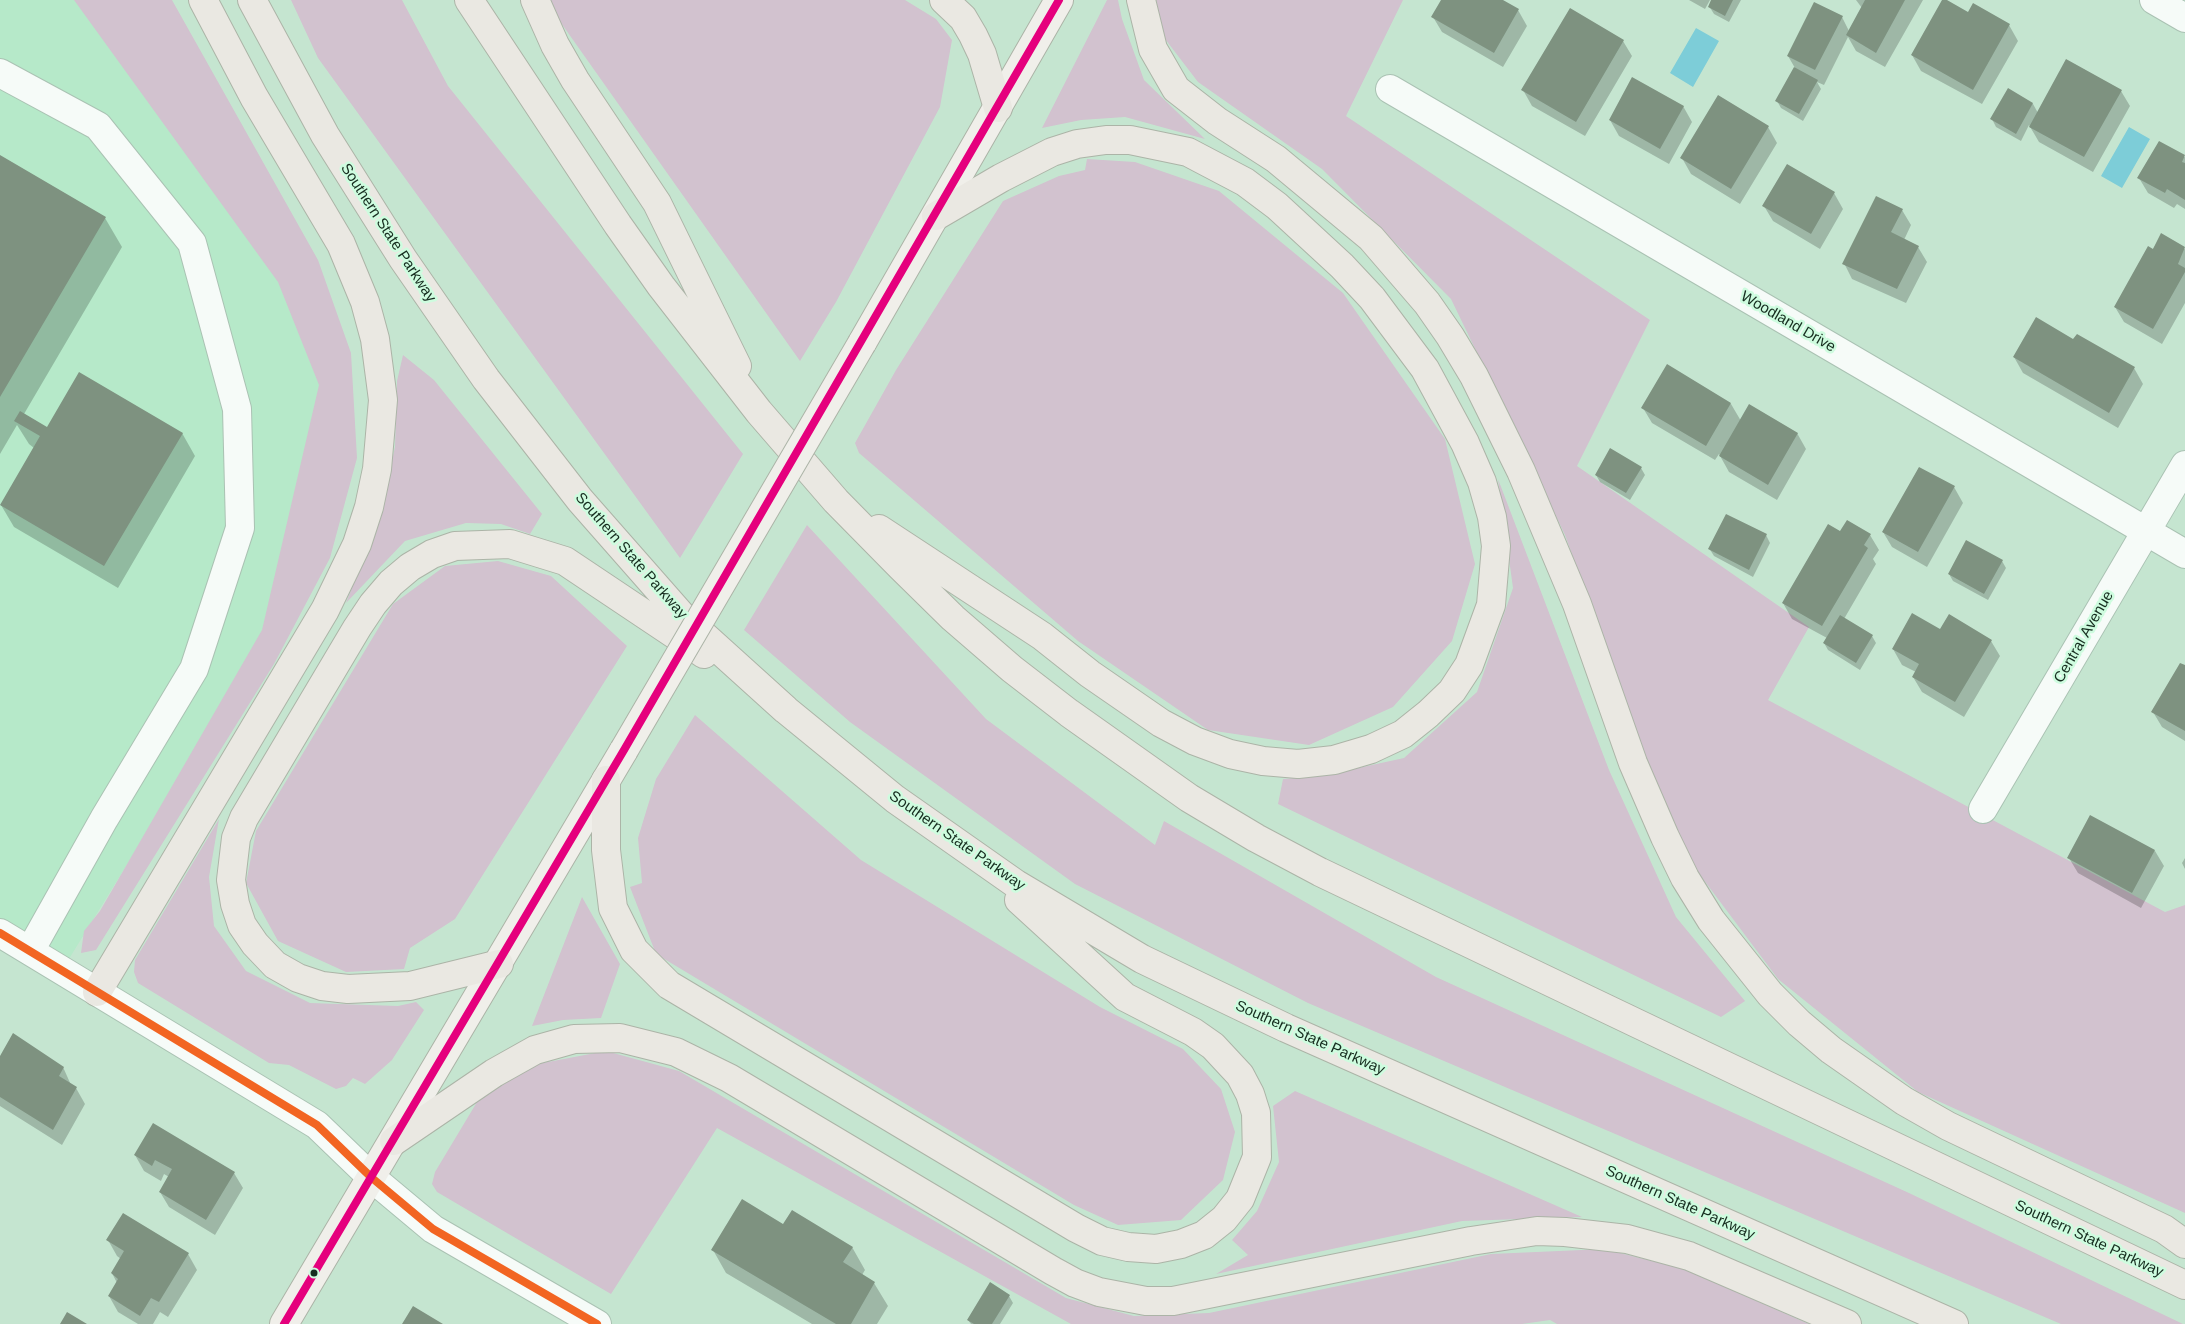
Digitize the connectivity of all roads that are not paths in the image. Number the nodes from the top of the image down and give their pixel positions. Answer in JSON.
{"nodes":[{"id":1,"x":203,"y":0,"type":"edge"},
{"id":2,"x":252,"y":0,"type":"edge"},
{"id":3,"x":469,"y":0,"type":"edge"},
{"id":4,"x":535,"y":0,"type":"edge"},
{"id":5,"x":944,"y":0,"type":"edge"},
{"id":6,"x":1059,"y":0,"type":"edge"},
{"id":7,"x":1141,"y":0,"type":"edge"},
{"id":8,"x":2154,"y":0,"type":"edge"},
{"id":9,"x":2185,"y":18,"type":"edge"},
{"id":10,"x":0,"y":73,"type":"edge"},
{"id":11,"x":1390,"y":89,"type":"dead end"},
{"id":12,"x":998,"y":108,"type":"junction"},
{"id":13,"x":936,"y":216,"type":"junction"},
{"id":14,"x":759,"y":412,"type":"junction"},
{"id":15,"x":2185,"y":465,"type":"edge"},
{"id":16,"x":836,"y":501,"type":"junction"},
{"id":17,"x":2146,"y":532,"type":"junction"},
{"id":18,"x":2185,"y":554,"type":"edge"},
{"id":19,"x":786,"y":710,"type":"junction"},
{"id":20,"x":606,"y":780,"type":"junction"},
{"id":21,"x":1983,"y":809,"type":"dead end"},
{"id":22,"x":957,"y":844,"type":"junction"},
{"id":23,"x":0,"y":933,"type":"edge"},
{"id":24,"x":30,"y":951,"type":"junction"},
{"id":25,"x":499,"y":964,"type":"junction"},
{"id":26,"x":97,"y":992,"type":"junction"},
{"id":27,"x":394,"y":1141,"type":"junction"},
{"id":28,"x":372,"y":1178,"type":"junction"},
{"id":29,"x":2185,"y":1244,"type":"edge"},
{"id":30,"x":2185,"y":1285,"type":"edge"},
{"id":31,"x":284,"y":1324,"type":"edge"},
{"id":32,"x":598,"y":1324,"type":"edge"},
{"id":33,"x":1847,"y":1324,"type":"edge"},
{"id":34,"x":1954,"y":1324,"type":"edge"}],
"edges":[{"from":1,"to":26,"type":"highway"},
{"from":2,"to":19,"type":"highway","name":"Southern State Parkway"},
{"from":3,"to":14,"type":"highway","name":"Southern State Parkway"},
{"from":4,"to":14,"type":"highway"},
{"from":5,"to":12,"type":"highway"},
{"from":6,"to":12,"type":"main road"},
{"from":7,"to":29,"type":"highway"},
{"from":8,"to":9,"type":"street"},
{"from":10,"to":24,"type":"street"},
{"from":11,"to":17,"type":"street","name":"Woodland Drive"},
{"from":12,"to":13,"type":"main road"},
{"from":13,"to":16,"type":"highway"},
{"from":13,"to":20,"type":"main road","bridge":true},
{"from":14,"to":16,"type":"highway","name":"Southern State Parkway"},
{"from":15,"to":17,"type":"street","name":"Central Avenue"},
{"from":16,"to":30,"type":"highway","name":"Southern State Parkway"},
{"from":17,"to":18,"type":"street","name":"Woodland Drive"},
{"from":17,"to":21,"type":"street","name":"Central Avenue"},
{"from":19,"to":22,"type":"highway","name":"Southern State Parkway"},
{"from":19,"to":25,"type":"highway"},
{"from":20,"to":22,"type":"highway"},
{"from":20,"to":25,"type":"main road"},
{"from":22,"to":34,"type":"highway","name":"Southern State Parkway"},
{"from":23,"to":24,"type":"street"},
{"from":24,"to":26,"type":"street"},
{"from":25,"to":27,"type":"main road"},
{"from":26,"to":28,"type":"street"},
{"from":27,"to":28,"type":"main road"},
{"from":27,"to":33,"type":"highway"},
{"from":28,"to":31,"type":"main road"},
{"from":28,"to":32,"type":"street"}]}
